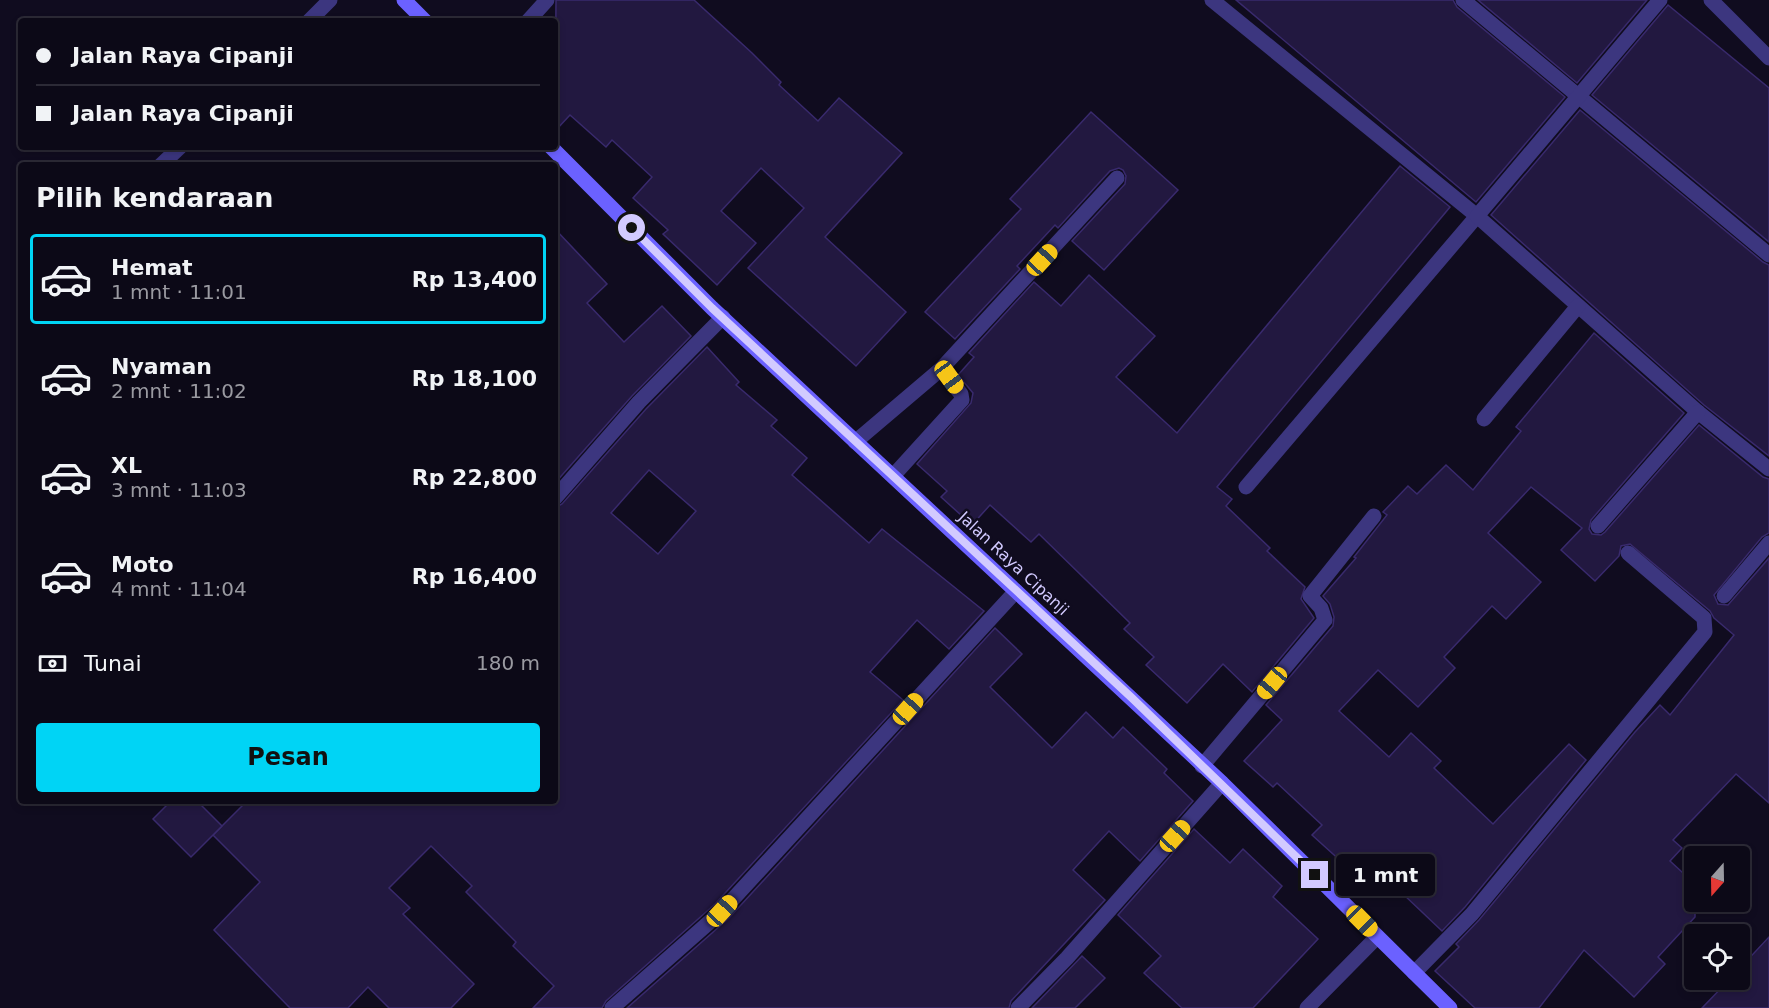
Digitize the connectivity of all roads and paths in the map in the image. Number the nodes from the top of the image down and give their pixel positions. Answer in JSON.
{"nodes":[{"id":1,"x":330,"y":0,"type":"edge"},
{"id":2,"x":404,"y":0,"type":"edge"},
{"id":3,"x":547,"y":0,"type":"edge"},
{"id":4,"x":1212,"y":0,"type":"edge"},
{"id":5,"x":1463,"y":0,"type":"edge"},
{"id":6,"x":1660,"y":0,"type":"edge"},
{"id":7,"x":1711,"y":0,"type":"edge"},
{"id":8,"x":312,"y":18,"type":"edge"},
{"id":9,"x":422,"y":18,"type":"edge"},
{"id":10,"x":531,"y":18,"type":"edge"},
{"id":11,"x":1769,"y":58,"type":"edge"},
{"id":12,"x":1580,"y":96,"type":"junction"},
{"id":13,"x":177,"y":150,"type":"edge"},
{"id":14,"x":554,"y":150,"type":"edge"},
{"id":15,"x":164,"y":162,"type":"edge"},
{"id":16,"x":1117,"y":178,"type":"dead end"},
{"id":17,"x":1477,"y":216,"type":"junction"},
{"id":18,"x":1769,"y":255,"type":"edge"},
{"id":19,"x":1578,"y":306,"type":"junction"},
{"id":20,"x":723,"y":317,"type":"junction"},
{"id":21,"x":941,"y":369,"type":"junction"},
{"id":22,"x":1698,"y":412,"type":"junction"},
{"id":23,"x":1484,"y":419,"type":"dead end"},
{"id":24,"x":855,"y":442,"type":"junction"},
{"id":25,"x":1769,"y":470,"type":"edge"},
{"id":26,"x":893,"y":476,"type":"junction"},
{"id":27,"x":1246,"y":487,"type":"dead end"},
{"id":28,"x":558,"y":495,"type":"edge"},
{"id":29,"x":1374,"y":516,"type":"dead end"},
{"id":30,"x":1598,"y":526,"type":"dead end"},
{"id":31,"x":1769,"y":543,"type":"edge"},
{"id":32,"x":1628,"y":553,"type":"dead end"},
{"id":33,"x":1017,"y":591,"type":"junction"},
{"id":34,"x":1724,"y":596,"type":"dead end"},
{"id":35,"x":1202,"y":766,"type":"junction"},
{"id":36,"x":1222,"y":783,"type":"junction"},
{"id":37,"x":1377,"y":937,"type":"junction"},
{"id":38,"x":1414,"y":973,"type":"junction"},
{"id":39,"x":612,"y":1008,"type":"edge"},
{"id":40,"x":1018,"y":1008,"type":"edge"},
{"id":41,"x":1307,"y":1008,"type":"edge"},
{"id":42,"x":1450,"y":1008,"type":"edge"}],
"edges":[{"from":1,"to":8,"type":"street"},
{"from":2,"to":9,"type":"main road"},
{"from":3,"to":10,"type":"street"},
{"from":4,"to":17,"type":"street"},
{"from":5,"to":12,"type":"street"},
{"from":6,"to":12,"type":"street"},
{"from":7,"to":11,"type":"street"},
{"from":12,"to":17,"type":"street"},
{"from":12,"to":18,"type":"street"},
{"from":13,"to":15,"type":"street"},
{"from":14,"to":20,"type":"main road","name":"Jalan Raya Cipanji"},
{"from":16,"to":21,"type":"street"},
{"from":17,"to":19,"type":"street"},
{"from":17,"to":27,"type":"street"},
{"from":19,"to":22,"type":"street"},
{"from":19,"to":23,"type":"street"},
{"from":20,"to":24,"type":"main road","name":"Jalan Raya Cipanji"},
{"from":20,"to":28,"type":"street"},
{"from":21,"to":24,"type":"street"},
{"from":21,"to":26,"type":"street"},
{"from":22,"to":25,"type":"street"},
{"from":22,"to":30,"type":"street"},
{"from":24,"to":26,"type":"main road","name":"Jalan Raya Cipanji"},
{"from":26,"to":33,"type":"main road","name":"Jalan Raya Cipanji"},
{"from":29,"to":35,"type":"street"},
{"from":31,"to":34,"type":"street"},
{"from":32,"to":38,"type":"street"},
{"from":33,"to":35,"type":"main road","name":"Jalan Raya Cipanji"},
{"from":33,"to":39,"type":"street"},
{"from":35,"to":36,"type":"main road","name":"Jalan Raya Cipanji"},
{"from":36,"to":37,"type":"main road","name":"Jalan Raya Cipanji"},
{"from":36,"to":40,"type":"street"},
{"from":37,"to":38,"type":"main road","name":"Jalan Raya Cipanji"},
{"from":37,"to":41,"type":"street"},
{"from":38,"to":42,"type":"main road","name":"Jalan Raya Cipanji"}]}
